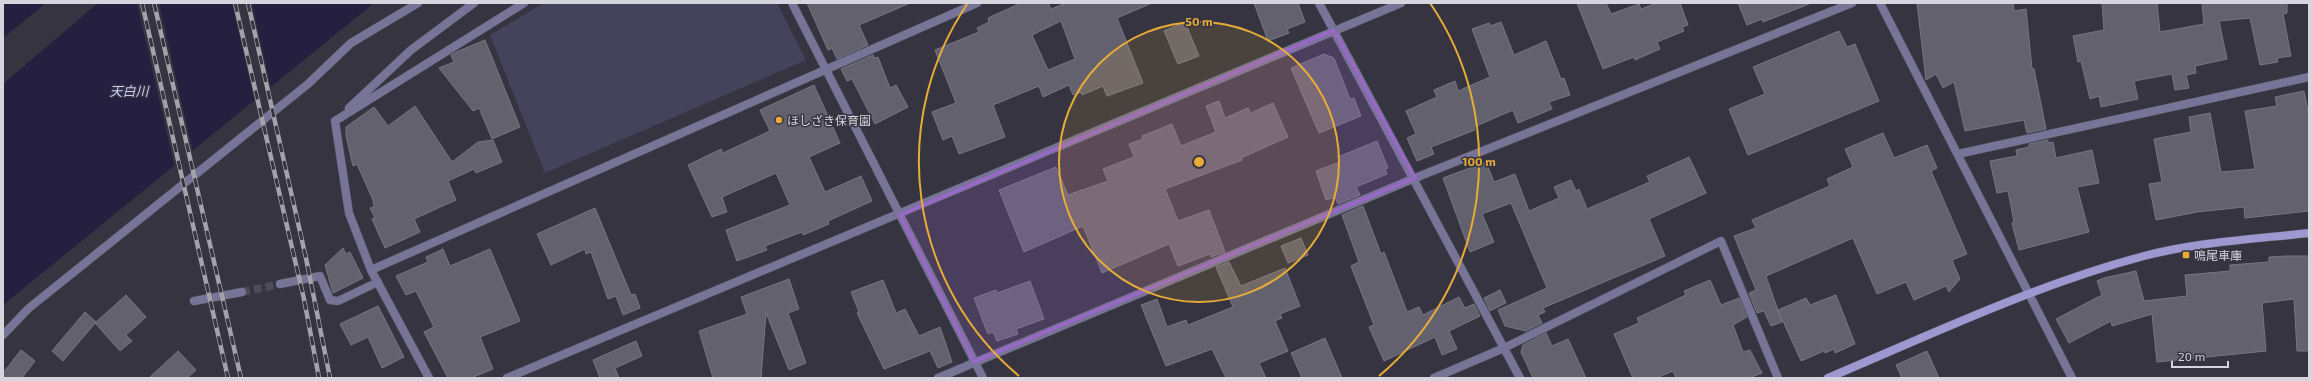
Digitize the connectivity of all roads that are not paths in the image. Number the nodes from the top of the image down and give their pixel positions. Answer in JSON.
{"nodes":[{"id":1,"x":418,"y":3,"type":"edge"},
{"id":2,"x":474,"y":3,"type":"edge"},
{"id":3,"x":524,"y":3,"type":"edge"},
{"id":4,"x":792,"y":3,"type":"edge"},
{"id":5,"x":977,"y":3,"type":"edge"},
{"id":6,"x":1319,"y":3,"type":"edge"},
{"id":7,"x":1401,"y":3,"type":"edge"},
{"id":8,"x":1852,"y":3,"type":"edge"},
{"id":9,"x":1880,"y":3,"type":"edge"},
{"id":10,"x":1334,"y":30,"type":"junction"},
{"id":11,"x":827,"y":69,"type":"junction"},
{"id":12,"x":2309,"y":77,"type":"edge"},
{"id":13,"x":335,"y":121,"type":"junction"},
{"id":14,"x":1958,"y":154,"type":"junction"},
{"id":15,"x":1415,"y":178,"type":"junction"},
{"id":16,"x":900,"y":215,"type":"junction"},
{"id":17,"x":2309,"y":233,"type":"edge"},
{"id":18,"x":371,"y":270,"type":"junction"},
{"id":19,"x":378,"y":282,"type":"junction"},
{"id":20,"x":280,"y":284,"type":"tunnel mouth"},
{"id":21,"x":242,"y":292,"type":"tunnel mouth"},
{"id":22,"x":2029,"y":293,"type":"junction"},
{"id":23,"x":194,"y":301,"type":"dead end"},
{"id":24,"x":3,"y":336,"type":"edge"},
{"id":25,"x":1504,"y":348,"type":"junction"},
{"id":26,"x":974,"y":362,"type":"junction"},
{"id":27,"x":429,"y":378,"type":"edge"},
{"id":28,"x":508,"y":378,"type":"edge"},
{"id":29,"x":938,"y":378,"type":"edge"},
{"id":30,"x":983,"y":378,"type":"edge"},
{"id":31,"x":1434,"y":378,"type":"edge"},
{"id":32,"x":1520,"y":378,"type":"edge"},
{"id":33,"x":1778,"y":378,"type":"edge"},
{"id":34,"x":1828,"y":378,"type":"edge"},
{"id":35,"x":2072,"y":378,"type":"edge"}],
"edges":[{"from":1,"to":24,"type":"street"},
{"from":2,"to":13,"type":"street"},
{"from":3,"to":13,"type":"street"},
{"from":4,"to":11,"type":"street"},
{"from":5,"to":11,"type":"street"},
{"from":6,"to":10,"type":"street"},
{"from":7,"to":10,"type":"street"},
{"from":8,"to":15,"type":"street"},
{"from":9,"to":14,"type":"street"},
{"from":10,"to":15,"type":"street"},
{"from":10,"to":16,"type":"street"},
{"from":11,"to":16,"type":"street"},
{"from":11,"to":18,"type":"street"},
{"from":12,"to":14,"type":"street"},
{"from":13,"to":18,"type":"street"},
{"from":14,"to":22,"type":"street"},
{"from":15,"to":25,"type":"street"},
{"from":15,"to":26,"type":"street"},
{"from":16,"to":26,"type":"street"},
{"from":16,"to":28,"type":"street"},
{"from":17,"to":22,"type":"street"},
{"from":18,"to":19,"type":"street"},
{"from":19,"to":20,"type":"street"},
{"from":19,"to":27,"type":"street"},
{"from":21,"to":23,"type":"street"},
{"from":22,"to":34,"type":"street"},
{"from":22,"to":35,"type":"street"},
{"from":25,"to":31,"type":"street"},
{"from":25,"to":32,"type":"street"},
{"from":25,"to":33,"type":"street"},
{"from":26,"to":29,"type":"street"},
{"from":26,"to":30,"type":"street"}]}
